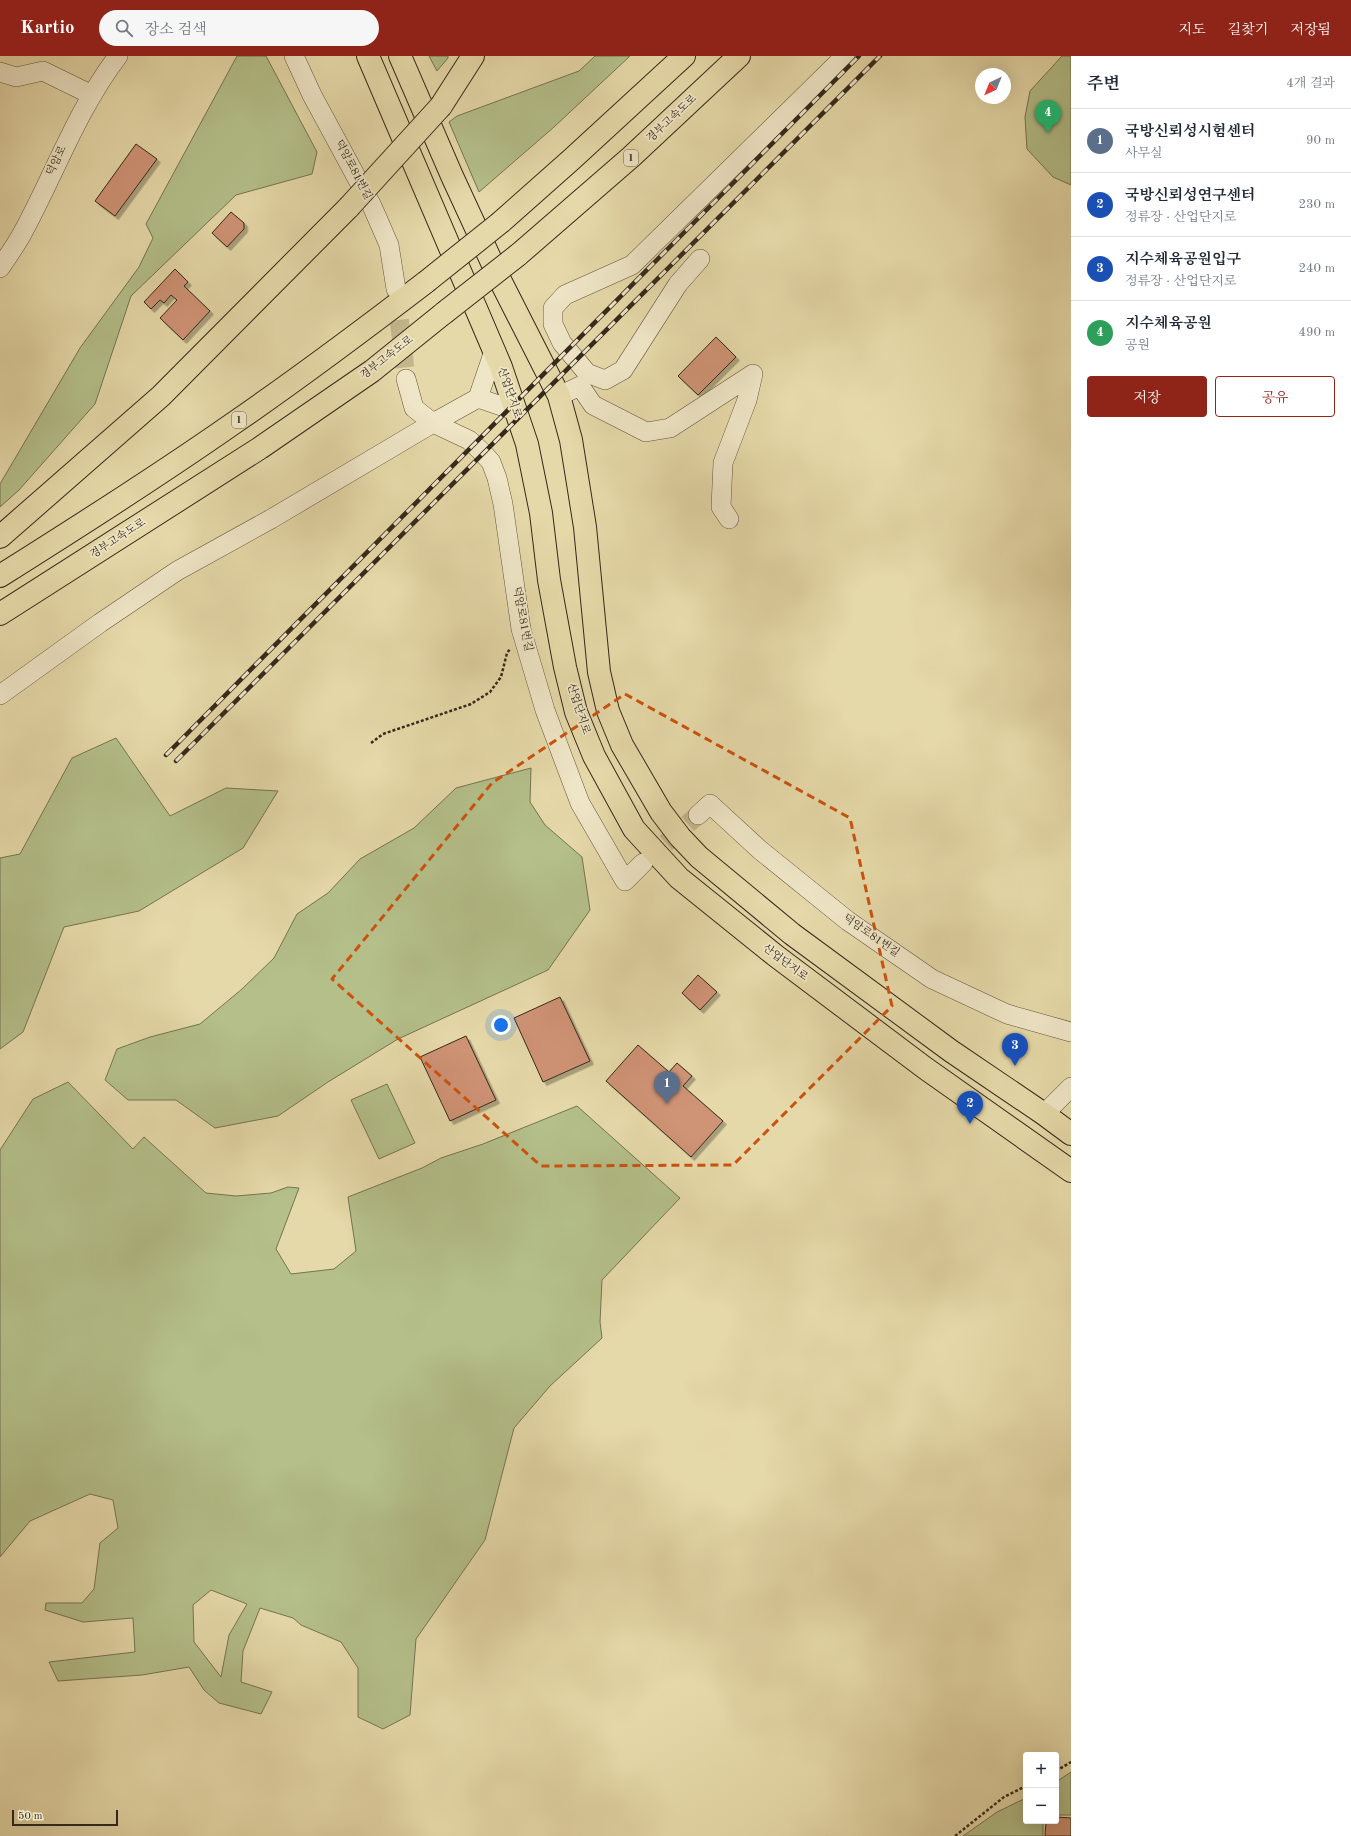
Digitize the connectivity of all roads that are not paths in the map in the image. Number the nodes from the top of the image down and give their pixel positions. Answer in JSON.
{"nodes":[{"id":1,"x":118,"y":56,"type":"edge"},
{"id":2,"x":294,"y":56,"type":"edge"},
{"id":3,"x":368,"y":56,"type":"edge"},
{"id":4,"x":400,"y":56,"type":"edge"},
{"id":5,"x":473,"y":56,"type":"edge"},
{"id":6,"x":684,"y":56,"type":"edge"},
{"id":7,"x":739,"y":56,"type":"edge"},
{"id":8,"x":845,"y":56,"type":"edge"},
{"id":9,"x":0,"y":72,"type":"edge"},
{"id":10,"x":92,"y":95,"type":"junction"},
{"id":11,"x":700,"y":259,"type":"dead end"},
{"id":12,"x":0,"y":268,"type":"edge"},
{"id":13,"x":396,"y":289,"type":"tunnel mouth"},
{"id":14,"x":494,"y":351,"type":"junction"},
{"id":15,"x":406,"y":379,"type":"tunnel mouth"},
{"id":16,"x":584,"y":379,"type":"junction"},
{"id":17,"x":559,"y":396,"type":"junction"},
{"id":18,"x":478,"y":398,"type":"junction"},
{"id":19,"x":516,"y":411,"type":"junction"},
{"id":20,"x":433,"y":423,"type":"junction"},
{"id":21,"x":729,"y":519,"type":"dead end"},
{"id":22,"x":0,"y":537,"type":"edge"},
{"id":23,"x":0,"y":576,"type":"edge"},
{"id":24,"x":0,"y":614,"type":"edge"},
{"id":25,"x":0,"y":695,"type":"edge"},
{"id":26,"x":698,"y":815,"type":"tunnel mouth"},
{"id":27,"x":643,"y":863,"type":"tunnel mouth"},
{"id":28,"x":1071,"y":1032,"type":"edge"},
{"id":29,"x":1071,"y":1087,"type":"edge"},
{"id":30,"x":1044,"y":1114,"type":"junction"},
{"id":31,"x":1071,"y":1134,"type":"edge"},
{"id":32,"x":1071,"y":1171,"type":"edge"}],
"edges":[{"from":1,"to":10,"type":"street","name":"덕암로"},
{"from":2,"to":13,"type":"street","name":"덕암로81번길"},
{"from":3,"to":14,"type":"main road","name":"산업단지로"},
{"from":4,"to":17,"type":"main road"},
{"from":5,"to":22,"type":"main road","bridge":true},
{"from":6,"to":23,"type":"main road","number":"1","bridge":true},
{"from":7,"to":24,"type":"main road","name":"경부고속도로","number":"1","bridge":true},
{"from":8,"to":16,"type":"street"},
{"from":9,"to":10,"type":"street"},
{"from":10,"to":12,"type":"street","name":"덕암로"},
{"from":11,"to":16,"type":"street"},
{"from":14,"to":18,"type":"street"},
{"from":14,"to":19,"type":"main road","name":"산업단지로"},
{"from":15,"to":20,"type":"street","name":"덕암로81번길"},
{"from":16,"to":17,"type":"street"},
{"from":16,"to":21,"type":"street"},
{"from":17,"to":30,"type":"main road"},
{"from":18,"to":19,"type":"street"},
{"from":18,"to":20,"type":"street"},
{"from":19,"to":32,"type":"main road","name":"산업단지로"},
{"from":20,"to":25,"type":"street"},
{"from":20,"to":27,"type":"street","name":"덕암로81번길"},
{"from":26,"to":28,"type":"street","name":"덕암로81번길"},
{"from":29,"to":30,"type":"street"},
{"from":30,"to":31,"type":"main road"}]}
